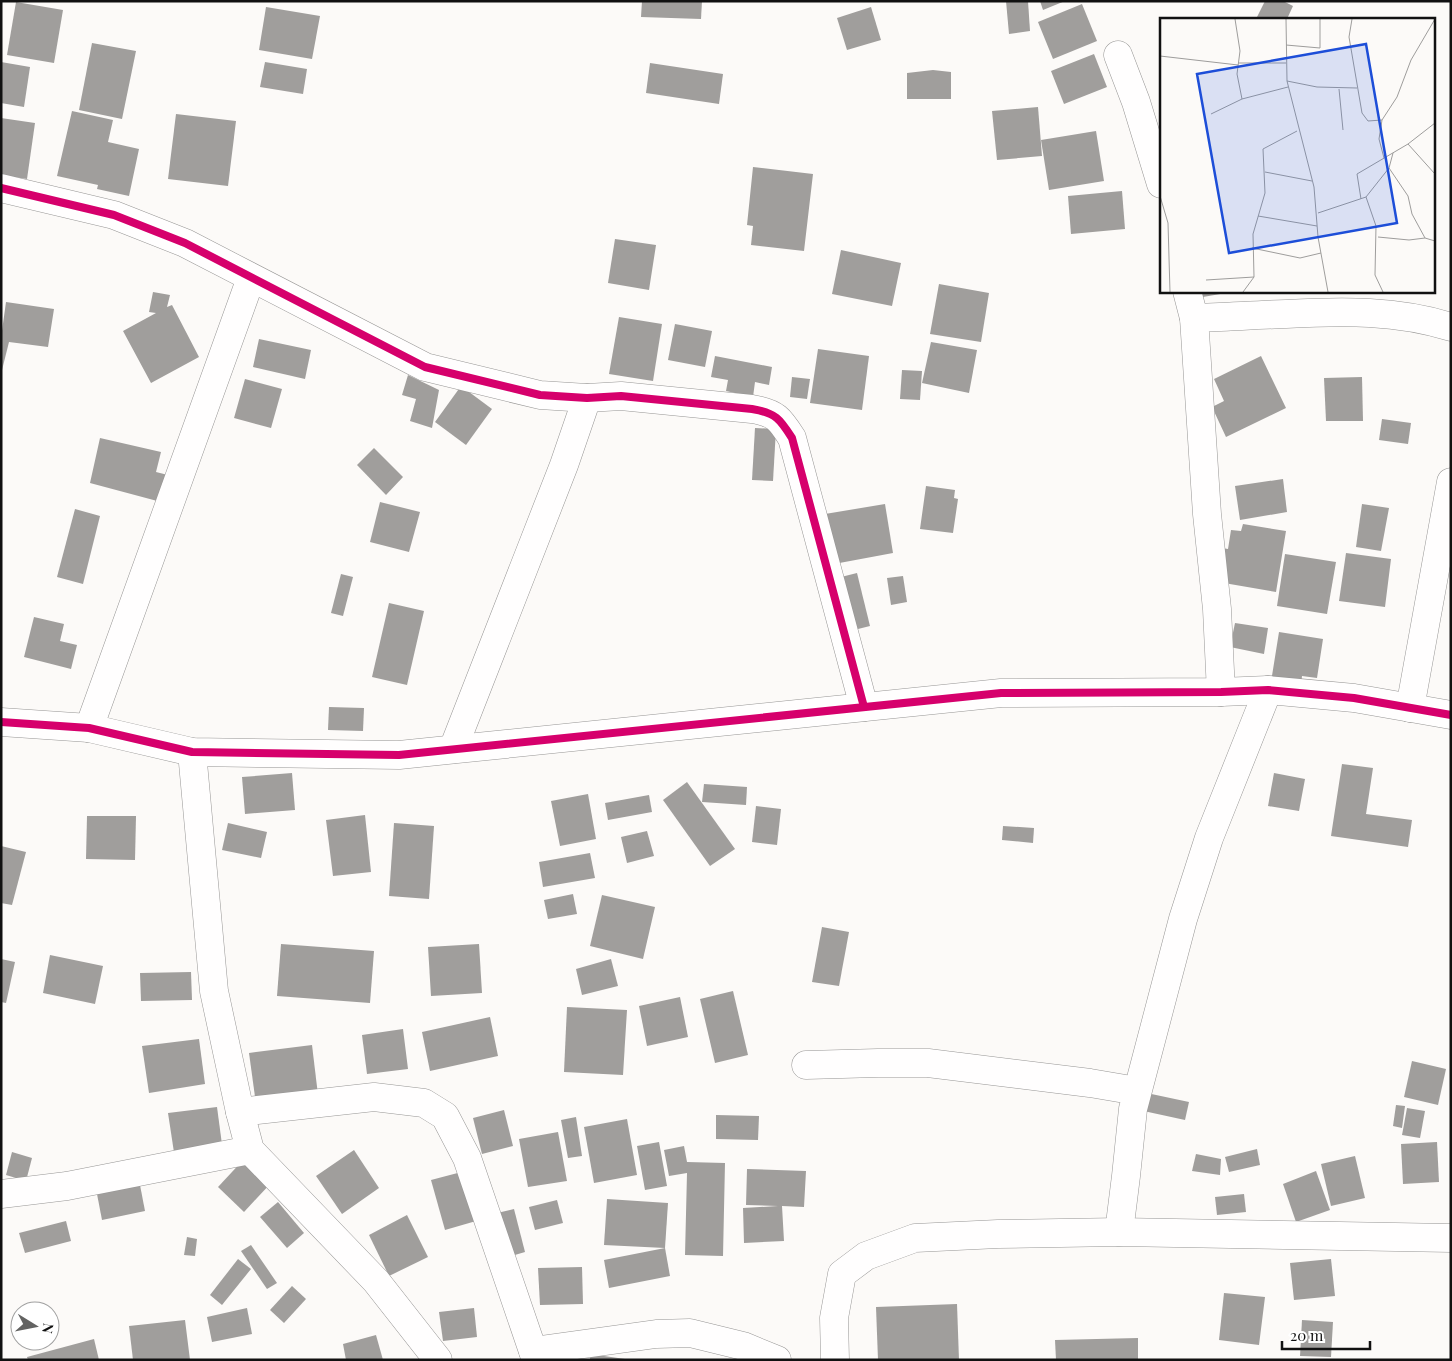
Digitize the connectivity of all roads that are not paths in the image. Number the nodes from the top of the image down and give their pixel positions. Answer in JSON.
{"nodes":[{"id":1,"x":1118,"y":55,"type":"dead end"},
{"id":2,"x":1160,"y":181,"type":"edge"},
{"id":3,"x":3,"y":193,"type":"edge"},
{"id":4,"x":251,"y":278,"type":"junction"},
{"id":5,"x":1187,"y":292,"type":"edge"},
{"id":6,"x":1194,"y":318,"type":"junction"},
{"id":7,"x":1451,"y":327,"type":"edge"},
{"id":8,"x":587,"y":398,"type":"junction"},
{"id":9,"x":1451,"y":482,"type":"edge"},
{"id":10,"x":1268,"y":690,"type":"junction"},
{"id":11,"x":1221,"y":692,"type":"junction"},
{"id":12,"x":864,"y":707,"type":"junction"},
{"id":13,"x":1410,"y":708,"type":"junction"},
{"id":14,"x":1451,"y":715,"type":"edge"},
{"id":15,"x":1,"y":722,"type":"edge"},
{"id":16,"x":89,"y":728,"type":"junction"},
{"id":17,"x":453,"y":749,"type":"junction"},
{"id":18,"x":192,"y":752,"type":"junction"},
{"id":19,"x":806,"y":1066,"type":"dead end"},
{"id":20,"x":1137,"y":1091,"type":"junction"},
{"id":21,"x":240,"y":1112,"type":"junction"},
{"id":22,"x":250,"y":1150,"type":"junction"},
{"id":23,"x":1,"y":1194,"type":"edge"},
{"id":24,"x":1119,"y":1232,"type":"junction"},
{"id":25,"x":1451,"y":1238,"type":"edge"},
{"id":26,"x":534,"y":1356,"type":"edge"},
{"id":27,"x":438,"y":1360,"type":"edge"},
{"id":28,"x":777,"y":1360,"type":"edge"},
{"id":29,"x":834,"y":1360,"type":"edge"}],
"edges":[{"from":1,"to":2,"type":"street"},
{"from":3,"to":4,"type":"street"},
{"from":4,"to":8,"type":"street"},
{"from":4,"to":16,"type":"street"},
{"from":5,"to":6,"type":"street"},
{"from":6,"to":7,"type":"street"},
{"from":6,"to":11,"type":"street"},
{"from":8,"to":12,"type":"street"},
{"from":8,"to":17,"type":"street"},
{"from":9,"to":13,"type":"street"},
{"from":10,"to":11,"type":"street"},
{"from":10,"to":13,"type":"street"},
{"from":10,"to":20,"type":"street"},
{"from":11,"to":12,"type":"street"},
{"from":12,"to":17,"type":"street"},
{"from":13,"to":14,"type":"street"},
{"from":15,"to":16,"type":"street"},
{"from":16,"to":18,"type":"street"},
{"from":17,"to":18,"type":"street"},
{"from":18,"to":21,"type":"street"},
{"from":19,"to":20,"type":"street"},
{"from":20,"to":24,"type":"street"},
{"from":21,"to":22,"type":"street"},
{"from":21,"to":26,"type":"street"},
{"from":22,"to":23,"type":"street"},
{"from":22,"to":27,"type":"street"},
{"from":24,"to":25,"type":"street"},
{"from":24,"to":29,"type":"street"},
{"from":26,"to":28,"type":"street"}]}
